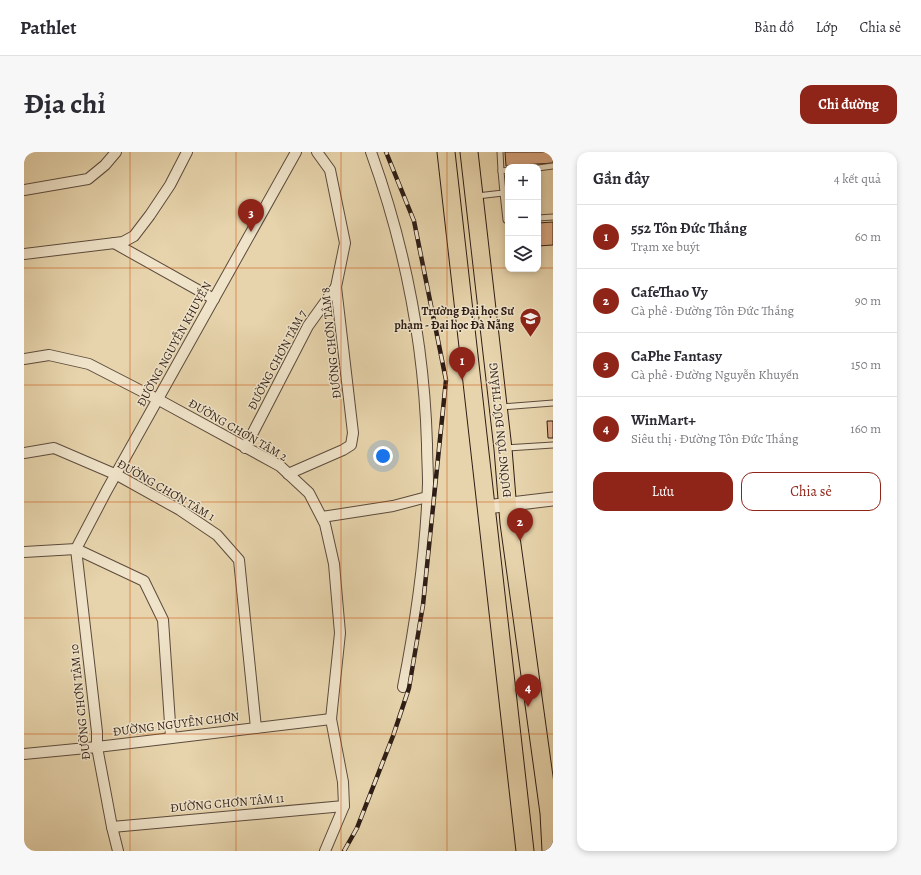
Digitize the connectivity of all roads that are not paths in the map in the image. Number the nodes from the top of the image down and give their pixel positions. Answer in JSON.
{"nodes":[{"id":1,"x":116,"y":152,"type":"edge"},
{"id":2,"x":187,"y":152,"type":"edge"},
{"id":3,"x":296,"y":152,"type":"edge"},
{"id":4,"x":317,"y":152,"type":"edge"},
{"id":5,"x":371,"y":152,"type":"edge"},
{"id":6,"x":446,"y":152,"type":"edge"},
{"id":7,"x":469,"y":152,"type":"edge"},
{"id":8,"x":500,"y":152,"type":"edge"},
{"id":9,"x":553,"y":166,"type":"edge"},
{"id":10,"x":541,"y":168,"type":"edge"},
{"id":11,"x":505,"y":170,"type":"edge"},
{"id":12,"x":501,"y":171,"type":"junction"},
{"id":13,"x":24,"y":190,"type":"edge"},
{"id":14,"x":503,"y":193,"type":"junction"},
{"id":15,"x":474,"y":196,"type":"junction"},
{"id":16,"x":505,"y":211,"type":"edge"},
{"id":17,"x":553,"y":216,"type":"edge"},
{"id":18,"x":541,"y":218,"type":"edge"},
{"id":19,"x":114,"y":243,"type":"junction"},
{"id":20,"x":24,"y":254,"type":"edge"},
{"id":21,"x":336,"y":286,"type":"junction"},
{"id":22,"x":214,"y":299,"type":"junction"},
{"id":23,"x":24,"y":359,"type":"edge"},
{"id":24,"x":159,"y":400,"type":"junction"},
{"id":25,"x":553,"y":403,"type":"edge"},
{"id":26,"x":498,"y":407,"type":"junction"},
{"id":27,"x":553,"y":445,"type":"edge"},
{"id":28,"x":245,"y":448,"type":"junction"},
{"id":29,"x":503,"y":449,"type":"junction"},
{"id":30,"x":24,"y":453,"type":"edge"},
{"id":31,"x":288,"y":474,"type":"junction"},
{"id":32,"x":117,"y":475,"type":"junction"},
{"id":33,"x":427,"y":497,"type":"junction"},
{"id":34,"x":553,"y":499,"type":"edge"},
{"id":35,"x":508,"y":504,"type":"junction"},
{"id":36,"x":486,"y":507,"type":"junction"},
{"id":37,"x":322,"y":517,"type":"junction"},
{"id":38,"x":76,"y":549,"type":"junction"},
{"id":39,"x":24,"y":552,"type":"edge"},
{"id":40,"x":403,"y":687,"type":"dead end"},
{"id":41,"x":330,"y":719,"type":"junction"},
{"id":42,"x":256,"y":728,"type":"junction"},
{"id":43,"x":171,"y":738,"type":"junction"},
{"id":44,"x":97,"y":747,"type":"junction"},
{"id":45,"x":24,"y":754,"type":"edge"},
{"id":46,"x":344,"y":806,"type":"junction"},
{"id":47,"x":551,"y":813,"type":"edge"},
{"id":48,"x":112,"y":827,"type":"junction"},
{"id":49,"x":118,"y":851,"type":"edge"},
{"id":50,"x":325,"y":851,"type":"edge"},
{"id":51,"x":525,"y":851,"type":"edge"},
{"id":52,"x":551,"y":851,"type":"edge"}],
"edges":[{"from":1,"to":13,"type":"street"},
{"from":2,"to":19,"type":"street"},
{"from":3,"to":22,"type":"street","name":"ĐƯỜNG NGUYỄN KHUYẾN"},
{"from":4,"to":21,"type":"street","name":"ĐƯỜNG CHƠN TÂM 8"},
{"from":5,"to":33,"type":"street"},
{"from":6,"to":36,"type":"highway","name":"ĐƯỜNG TÔN ĐỨC THẮNG"},
{"from":7,"to":15,"type":"highway","name":"ĐƯỜNG TÔN ĐỨC THẮNG"},
{"from":8,"to":12,"type":"lane"},
{"from":9,"to":10,"type":"lane"},
{"from":11,"to":12,"type":"lane"},
{"from":12,"to":14,"type":"lane"},
{"from":14,"to":15,"type":"lane"},
{"from":14,"to":16,"type":"lane"},
{"from":15,"to":26,"type":"highway","name":"ĐƯỜNG TÔN ĐỨC THẮNG"},
{"from":17,"to":18,"type":"lane"},
{"from":19,"to":20,"type":"street"},
{"from":19,"to":22,"type":"street"},
{"from":21,"to":28,"type":"street","name":"ĐƯỜNG CHƠN TÂM 7"},
{"from":21,"to":31,"type":"street","name":"ĐƯỜNG CHƠN TÂM 8"},
{"from":22,"to":24,"type":"street","name":"ĐƯỜNG NGUYỄN KHUYẾN"},
{"from":23,"to":24,"type":"street","name":"ĐƯỜNG CHƠN TÂM 2"},
{"from":24,"to":28,"type":"street","name":"ĐƯỜNG CHƠN TÂM 2"},
{"from":24,"to":32,"type":"street","name":"ĐƯỜNG NGUYỄN KHUYẾN"},
{"from":25,"to":26,"type":"lane"},
{"from":26,"to":29,"type":"highway","name":"ĐƯỜNG TÔN ĐỨC THẮNG"},
{"from":27,"to":29,"type":"lane"},
{"from":28,"to":31,"type":"street","name":"ĐƯỜNG CHƠN TÂM 2"},
{"from":29,"to":35,"type":"highway","name":"ĐƯỜNG TÔN ĐỨC THẮNG"},
{"from":30,"to":32,"type":"street","name":"ĐƯỜNG CHƠN TÂM 1"},
{"from":31,"to":37,"type":"street","name":"ĐƯỜNG CHƠN TÂM 2"},
{"from":32,"to":38,"type":"street","name":"ĐƯỜNG NGUYỄN KHUYẾN"},
{"from":32,"to":42,"type":"street","name":"ĐƯỜNG CHƠN TÂM 1"},
{"from":33,"to":37,"type":"street"},
{"from":33,"to":40,"type":"street"},
{"from":34,"to":35,"type":"street"},
{"from":35,"to":36,"type":"street"},
{"from":35,"to":47,"type":"highway","name":"ĐƯỜNG TÔN ĐỨC THẮNG"},
{"from":36,"to":51,"type":"highway","name":"ĐƯỜNG TÔN ĐỨC THẮNG"},
{"from":37,"to":41,"type":"street","name":"ĐƯỜNG CHƠN TÂM 2"},
{"from":38,"to":39,"type":"street"},
{"from":38,"to":43,"type":"street"},
{"from":38,"to":44,"type":"street","name":"ĐƯỜNG CHƠN TÂM 10"},
{"from":41,"to":42,"type":"street","name":"ĐƯỜNG NGUYỄN CHƠN"},
{"from":41,"to":46,"type":"street","name":"ĐƯỜNG CHƠN TÂM 2"},
{"from":42,"to":43,"type":"street","name":"ĐƯỜNG NGUYỄN CHƠN"},
{"from":43,"to":44,"type":"street","name":"ĐƯỜNG NGUYỄN CHƠN"},
{"from":44,"to":45,"type":"street","name":"ĐƯỜNG NGUYỄN CHƠN"},
{"from":44,"to":48,"type":"street","name":"ĐƯỜNG CHƠN TÂM 10"},
{"from":46,"to":48,"type":"street","name":"ĐƯỜNG CHƠN TÂM 11"},
{"from":46,"to":50,"type":"street"},
{"from":47,"to":52,"type":"highway","name":"ĐƯỜNG TÔN ĐỨC THẮNG"},
{"from":48,"to":49,"type":"street","name":"ĐƯỜNG CHƠN TÂM 10"}]}
